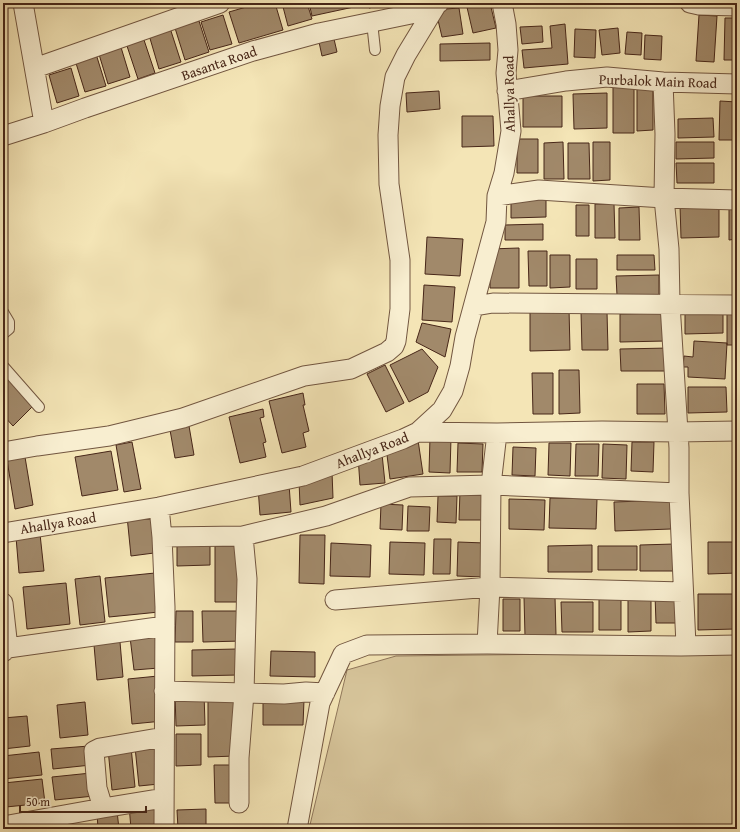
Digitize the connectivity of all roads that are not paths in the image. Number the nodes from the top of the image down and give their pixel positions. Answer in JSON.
{"nodes":[{"id":1,"x":23,"y":3,"type":"edge"},
{"id":2,"x":220,"y":3,"type":"edge"},
{"id":3,"x":502,"y":3,"type":"edge"},
{"id":4,"x":690,"y":3,"type":"edge"},
{"id":5,"x":438,"y":4,"type":"edge"},
{"id":6,"x":737,"y":6,"type":"edge"},
{"id":7,"x":372,"y":22,"type":"junction"},
{"id":8,"x":375,"y":50,"type":"dead end"},
{"id":9,"x":35,"y":68,"type":"junction"},
{"id":10,"x":663,"y":82,"type":"junction"},
{"id":11,"x":737,"y":84,"type":"edge"},
{"id":12,"x":507,"y":91,"type":"junction"},
{"id":13,"x":44,"y":124,"type":"junction"},
{"id":14,"x":3,"y":136,"type":"edge"},
{"id":15,"x":497,"y":196,"type":"junction"},
{"id":16,"x":664,"y":198,"type":"junction"},
{"id":17,"x":737,"y":200,"type":"edge"},
{"id":18,"x":670,"y":304,"type":"junction"},
{"id":19,"x":737,"y":305,"type":"edge"},
{"id":20,"x":474,"y":306,"type":"junction"},
{"id":21,"x":3,"y":312,"type":"edge"},
{"id":22,"x":3,"y":334,"type":"edge"},
{"id":23,"x":3,"y":366,"type":"edge"},
{"id":24,"x":39,"y":407,"type":"dead end"},
{"id":25,"x":737,"y":431,"type":"edge"},
{"id":26,"x":418,"y":432,"type":"junction"},
{"id":27,"x":677,"y":432,"type":"junction"},
{"id":28,"x":497,"y":433,"type":"junction"},
{"id":29,"x":3,"y":452,"type":"edge"},
{"id":30,"x":491,"y":485,"type":"junction"},
{"id":31,"x":679,"y":493,"type":"junction"},
{"id":32,"x":159,"y":507,"type":"junction"},
{"id":33,"x":3,"y":532,"type":"edge"},
{"id":34,"x":243,"y":536,"type":"junction"},
{"id":35,"x":162,"y":537,"type":"junction"},
{"id":36,"x":490,"y":587,"type":"junction"},
{"id":37,"x":683,"y":592,"type":"junction"},
{"id":38,"x":335,"y":600,"type":"dead end"},
{"id":39,"x":3,"y":604,"type":"edge"},
{"id":40,"x":165,"y":626,"type":"junction"},
{"id":41,"x":487,"y":644,"type":"junction"},
{"id":42,"x":686,"y":645,"type":"junction"},
{"id":43,"x":737,"y":645,"type":"edge"},
{"id":44,"x":5,"y":650,"type":"edge"},
{"id":45,"x":164,"y":690,"type":"junction"},
{"id":46,"x":244,"y":692,"type":"junction"},
{"id":47,"x":324,"y":693,"type":"junction"},
{"id":48,"x":164,"y":737,"type":"junction"},
{"id":49,"x":164,"y":798,"type":"junction"},
{"id":50,"x":239,"y":803,"type":"dead end"},
{"id":51,"x":103,"y":808,"type":"junction"},
{"id":52,"x":3,"y":826,"type":"edge"},
{"id":53,"x":164,"y":829,"type":"edge"},
{"id":54,"x":296,"y":829,"type":"edge"}],
"edges":[{"from":1,"to":9,"type":"street"},
{"from":2,"to":9,"type":"street"},
{"from":3,"to":12,"type":"street","name":"Ahallya Road"},
{"from":4,"to":6,"type":"street"},
{"from":5,"to":7,"type":"street","name":"Basanta Road"},
{"from":5,"to":29,"type":"street"},
{"from":7,"to":8,"type":"lane"},
{"from":7,"to":13,"type":"street","name":"Basanta Road"},
{"from":9,"to":13,"type":"street"},
{"from":10,"to":11,"type":"street","name":"Purbalok Main Road"},
{"from":10,"to":12,"type":"street","name":"Purbalok Main Road"},
{"from":10,"to":16,"type":"street"},
{"from":12,"to":15,"type":"street","name":"Ahallya Road"},
{"from":13,"to":14,"type":"street","name":"Basanta Road"},
{"from":15,"to":16,"type":"street"},
{"from":15,"to":20,"type":"street","name":"Ahallya Road"},
{"from":16,"to":17,"type":"street"},
{"from":16,"to":18,"type":"street"},
{"from":18,"to":19,"type":"street"},
{"from":18,"to":20,"type":"street"},
{"from":18,"to":27,"type":"street"},
{"from":20,"to":26,"type":"street","name":"Ahallya Road"},
{"from":21,"to":22,"type":"lane"},
{"from":23,"to":24,"type":"lane"},
{"from":25,"to":27,"type":"street"},
{"from":26,"to":28,"type":"street"},
{"from":26,"to":32,"type":"street","name":"Ahallya Road"},
{"from":27,"to":28,"type":"street"},
{"from":27,"to":31,"type":"street"},
{"from":28,"to":30,"type":"street"},
{"from":30,"to":31,"type":"street"},
{"from":30,"to":34,"type":"street"},
{"from":30,"to":36,"type":"street"},
{"from":31,"to":37,"type":"street"},
{"from":32,"to":33,"type":"street","name":"Ahallya Road"},
{"from":32,"to":35,"type":"street"},
{"from":34,"to":35,"type":"street"},
{"from":34,"to":46,"type":"street"},
{"from":35,"to":40,"type":"street"},
{"from":36,"to":37,"type":"street"},
{"from":36,"to":38,"type":"street"},
{"from":36,"to":41,"type":"street"},
{"from":37,"to":42,"type":"street"},
{"from":39,"to":44,"type":"street"},
{"from":40,"to":44,"type":"street"},
{"from":40,"to":45,"type":"street"},
{"from":41,"to":42,"type":"street"},
{"from":41,"to":47,"type":"street"},
{"from":42,"to":43,"type":"street"},
{"from":45,"to":46,"type":"street"},
{"from":45,"to":48,"type":"street"},
{"from":46,"to":47,"type":"street"},
{"from":46,"to":50,"type":"street"},
{"from":47,"to":54,"type":"street"},
{"from":48,"to":49,"type":"street"},
{"from":48,"to":51,"type":"street"},
{"from":49,"to":51,"type":"street"},
{"from":49,"to":53,"type":"street"},
{"from":51,"to":52,"type":"street"}]}
